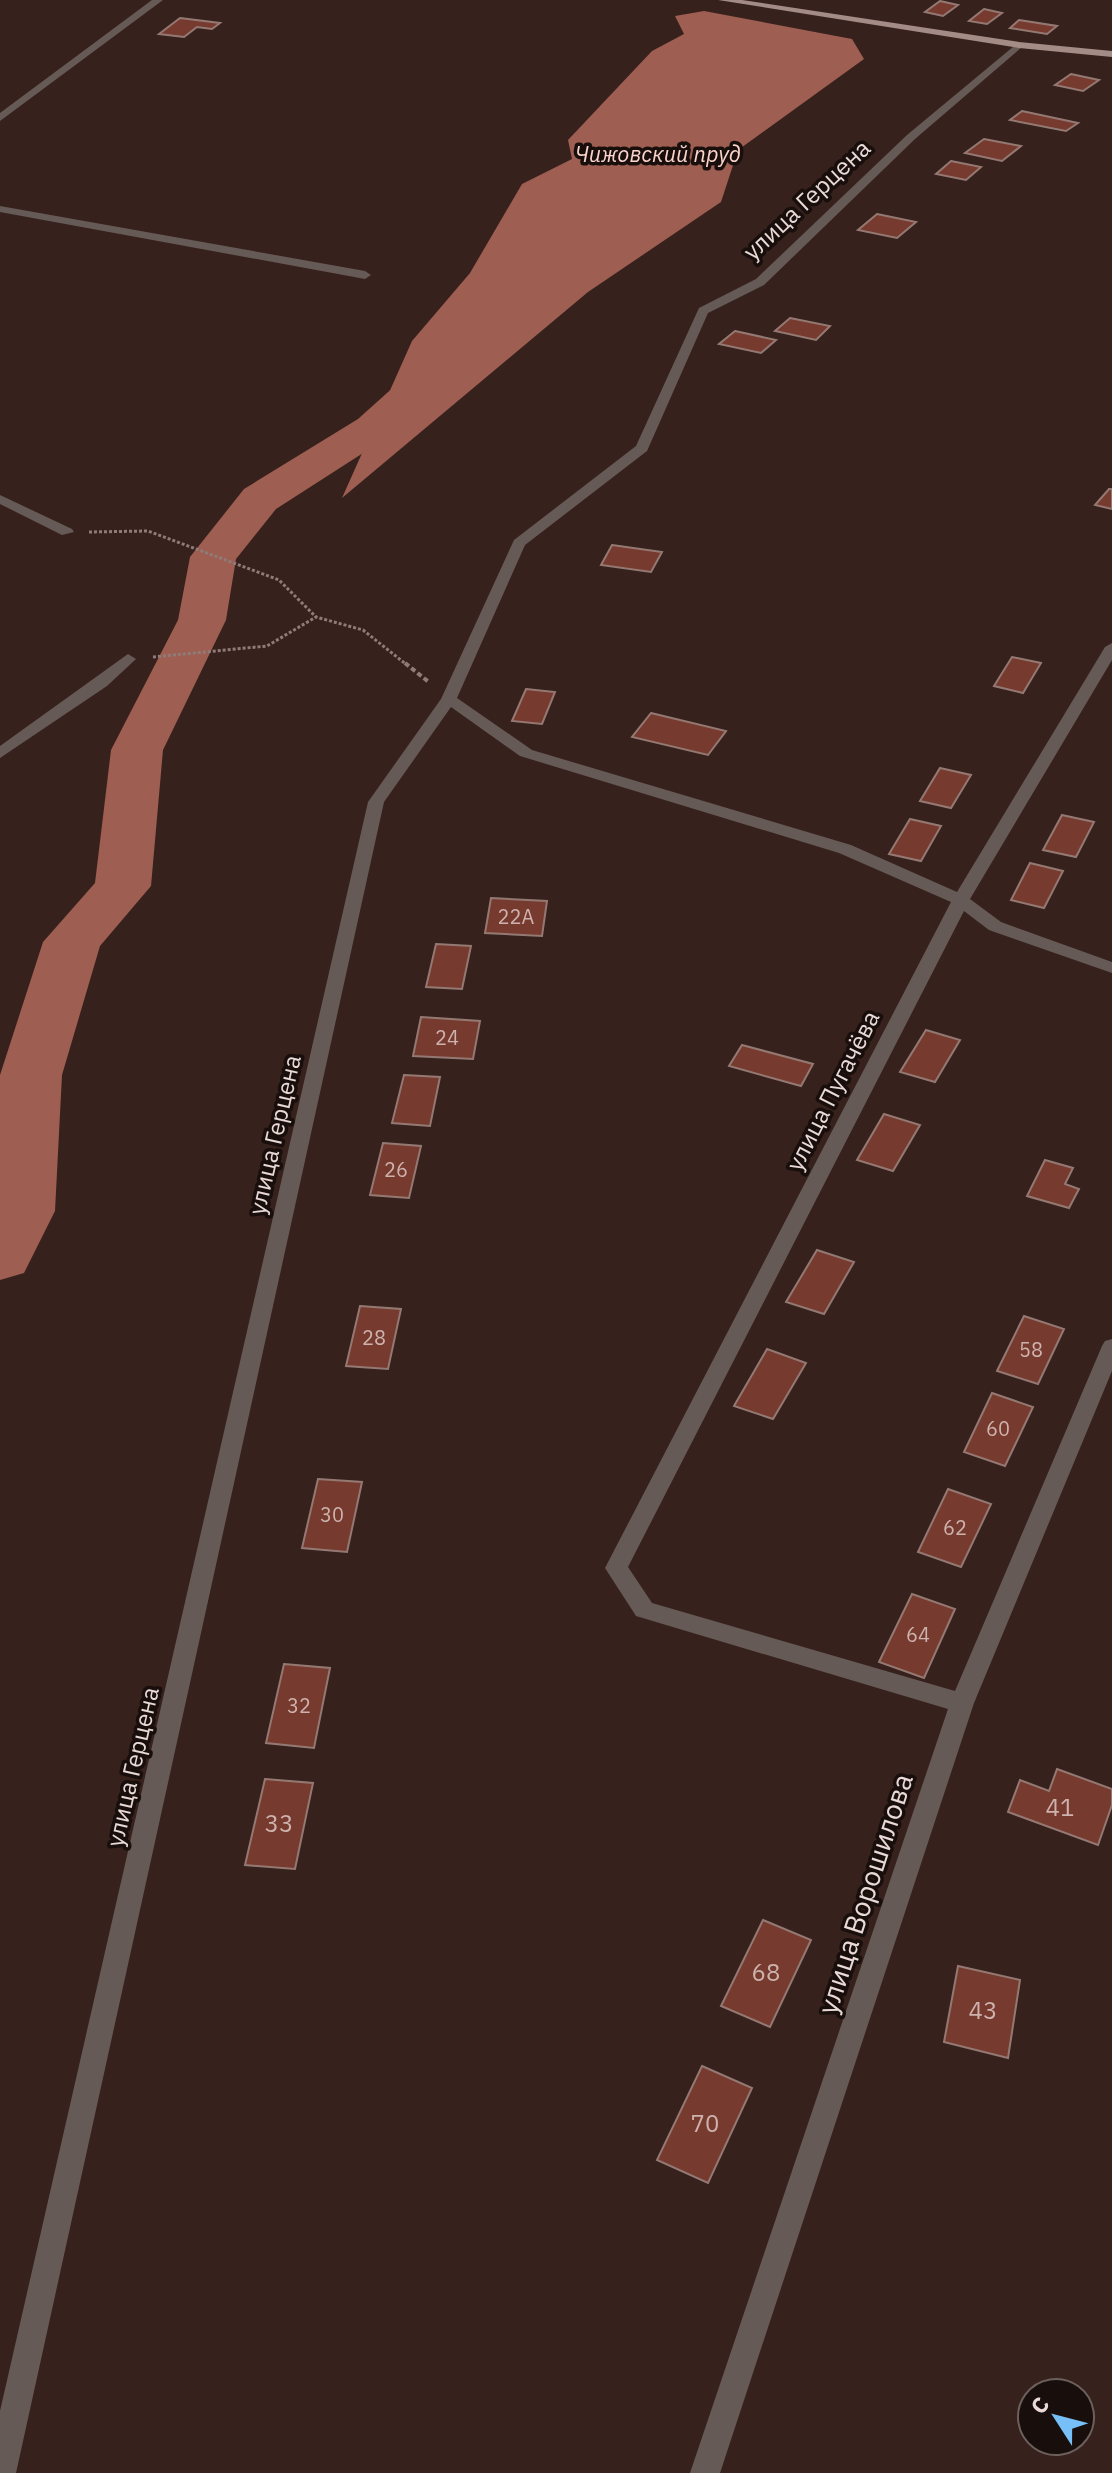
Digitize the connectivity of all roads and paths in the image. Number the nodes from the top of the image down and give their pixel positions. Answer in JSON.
{"nodes":[{"id":1,"x":158,"y":0,"type":"edge"},
{"id":2,"x":723,"y":0,"type":"edge"},
{"id":3,"x":1019,"y":45,"type":"junction"},
{"id":4,"x":1112,"y":54,"type":"edge"},
{"id":5,"x":0,"y":118,"type":"edge"},
{"id":6,"x":0,"y":209,"type":"edge"},
{"id":7,"x":365,"y":275,"type":"dead end"},
{"id":8,"x":0,"y":499,"type":"edge"},
{"id":9,"x":67,"y":532,"type":"joint"},
{"id":10,"x":316,"y":617,"type":"junction"},
{"id":11,"x":1112,"y":647,"type":"edge"},
{"id":12,"x":128,"y":659,"type":"joint"},
{"id":13,"x":449,"y":699,"type":"junction"},
{"id":14,"x":0,"y":753,"type":"edge"},
{"id":15,"x":961,"y":900,"type":"junction"},
{"id":16,"x":1112,"y":968,"type":"edge"},
{"id":17,"x":1112,"y":1346,"type":"edge"},
{"id":18,"x":962,"y":1703,"type":"junction"},
{"id":19,"x":1,"y":2473,"type":"edge"},
{"id":20,"x":705,"y":2473,"type":"edge"}],
"edges":[{"from":1,"to":5,"type":"street"},
{"from":2,"to":3,"type":"main road"},
{"from":3,"to":4,"type":"main road"},
{"from":3,"to":13,"type":"street","name":"улица Герцена"},
{"from":6,"to":7,"type":"street"},
{"from":8,"to":9,"type":"street"},
{"from":9,"to":10,"type":"path"},
{"from":10,"to":12,"type":"path"},
{"from":10,"to":13,"type":"path"},
{"from":11,"to":15,"type":"street","name":"улица Пугачёва"},
{"from":12,"to":14,"type":"street"},
{"from":13,"to":15,"type":"street"},
{"from":13,"to":19,"type":"street","name":"улица Герцена"},
{"from":15,"to":16,"type":"street"},
{"from":15,"to":18,"type":"street","name":"улица Пугачёва"},
{"from":17,"to":18,"type":"street","name":"улица Ворошилова"},
{"from":18,"to":20,"type":"street","name":"улица Ворошилова"}]}
